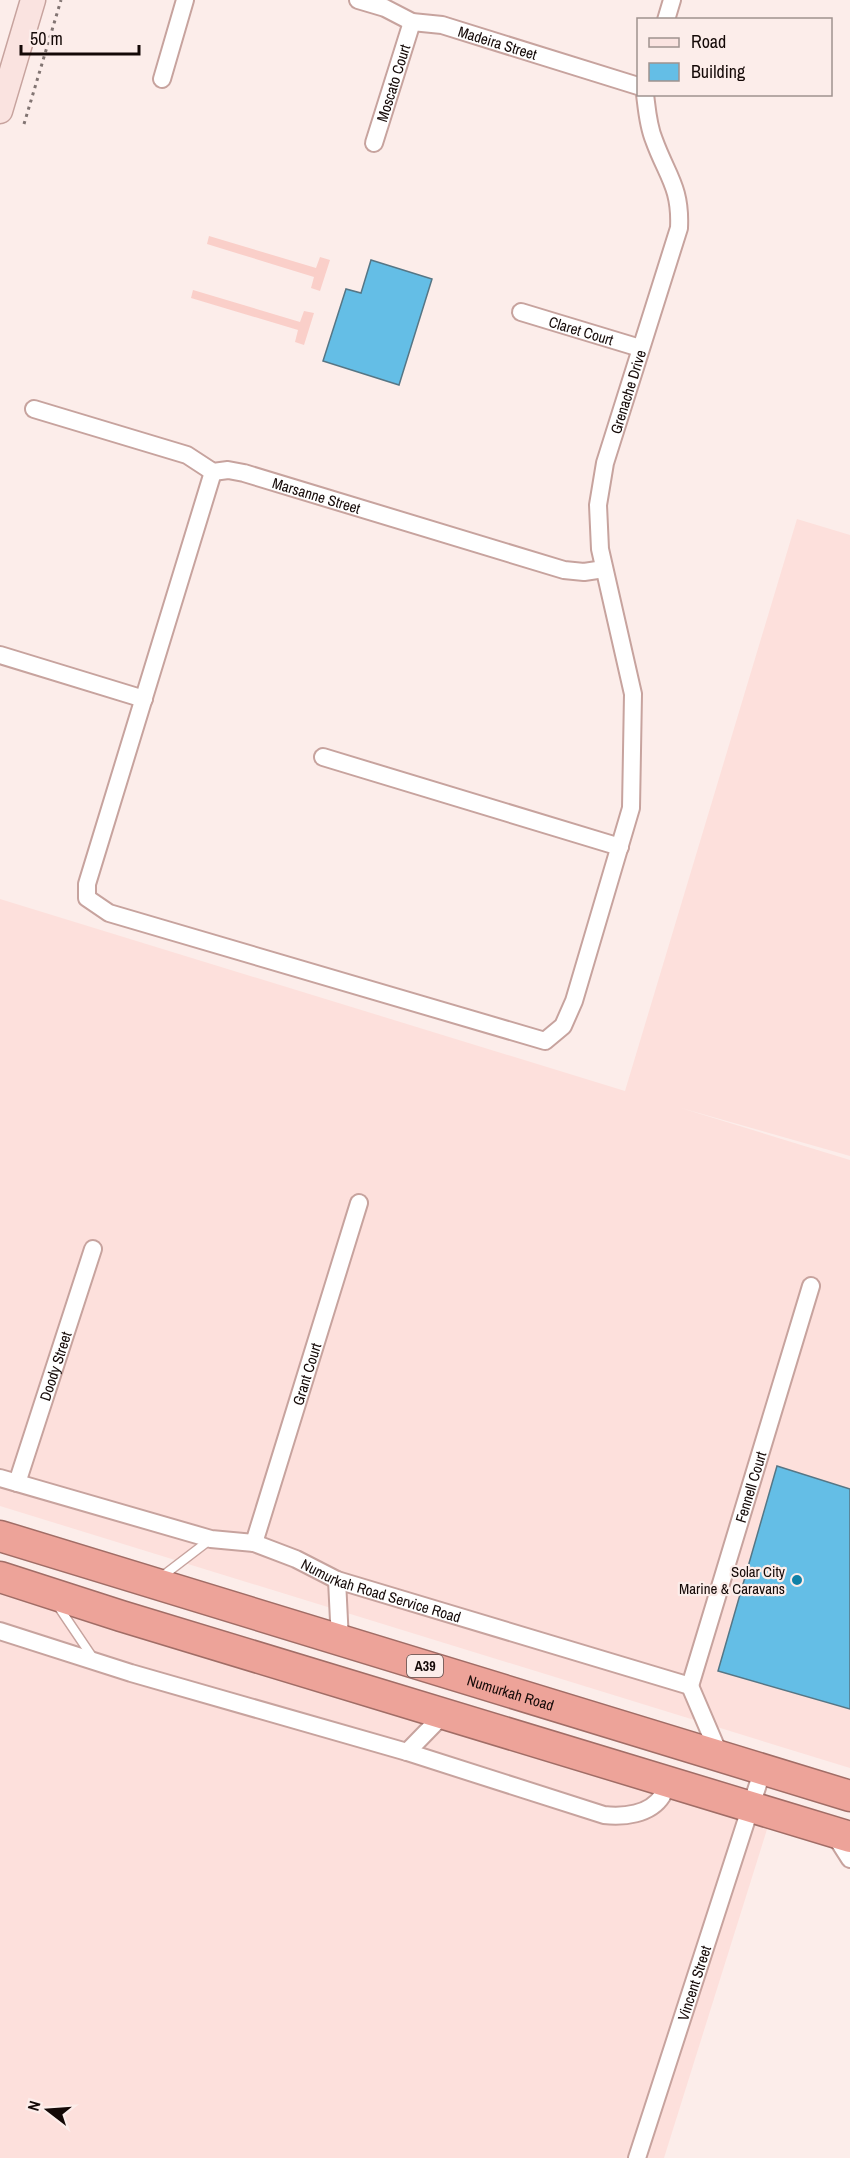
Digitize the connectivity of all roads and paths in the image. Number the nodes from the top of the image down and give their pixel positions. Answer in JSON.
{"nodes":[{"id":1,"x":33,"y":0,"type":"edge"},
{"id":2,"x":62,"y":0,"type":"edge"},
{"id":3,"x":185,"y":0,"type":"edge"},
{"id":4,"x":358,"y":0,"type":"edge"},
{"id":5,"x":672,"y":0,"type":"edge"},
{"id":6,"x":667,"y":18,"type":"edge"},
{"id":7,"x":412,"y":22,"type":"junction"},
{"id":8,"x":162,"y":79,"type":"dead end"},
{"id":9,"x":637,"y":85,"type":"edge"},
{"id":10,"x":645,"y":96,"type":"edge"},
{"id":11,"x":0,"y":111,"type":"edge"},
{"id":12,"x":24,"y":124,"type":"dead end"},
{"id":13,"x":374,"y":144,"type":"dead end"},
{"id":14,"x":521,"y":312,"type":"dead end"},
{"id":15,"x":640,"y":348,"type":"junction"},
{"id":16,"x":34,"y":409,"type":"dead end"},
{"id":17,"x":213,"y":472,"type":"junction"},
{"id":18,"x":604,"y":569,"type":"junction"},
{"id":19,"x":0,"y":655,"type":"edge"},
{"id":20,"x":144,"y":699,"type":"junction"},
{"id":21,"x":323,"y":757,"type":"dead end"},
{"id":22,"x":620,"y":847,"type":"junction"},
{"id":23,"x":359,"y":1203,"type":"dead end"},
{"id":24,"x":93,"y":1250,"type":"dead end"},
{"id":25,"x":811,"y":1286,"type":"dead end"},
{"id":26,"x":0,"y":1478,"type":"edge"},
{"id":27,"x":17,"y":1483,"type":"junction"},
{"id":28,"x":0,"y":1536,"type":"edge"},
{"id":29,"x":211,"y":1539,"type":"junction"},
{"id":30,"x":254,"y":1544,"type":"junction"},
{"id":31,"x":108,"y":1570,"type":"junction"},
{"id":32,"x":0,"y":1577,"type":"edge"},
{"id":33,"x":337,"y":1580,"type":"junction"},
{"id":34,"x":152,"y":1583,"type":"junction"},
{"id":35,"x":43,"y":1592,"type":"junction"},
{"id":36,"x":166,"y":1630,"type":"junction"},
{"id":37,"x":0,"y":1631,"type":"edge"},
{"id":38,"x":340,"y":1641,"type":"junction"},
{"id":39,"x":95,"y":1661,"type":"junction"},
{"id":40,"x":690,"y":1686,"type":"junction"},
{"id":41,"x":444,"y":1714,"type":"junction"},
{"id":42,"x":642,"y":1732,"type":"junction"},
{"id":43,"x":407,"y":1752,"type":"junction"},
{"id":44,"x":720,"y":1756,"type":"junction"},
{"id":45,"x":763,"y":1769,"type":"junction"},
{"id":46,"x":667,"y":1781,"type":"junction"},
{"id":47,"x":850,"y":1796,"type":"edge"},
{"id":48,"x":751,"y":1807,"type":"junction"},
{"id":49,"x":841,"y":1834,"type":"edge"},
{"id":50,"x":850,"y":1858,"type":"edge"},
{"id":51,"x":637,"y":2158,"type":"edge"}],
"edges":[{"from":1,"to":11,"type":"street"},
{"from":2,"to":12,"type":"path"},
{"from":3,"to":8,"type":"street"},
{"from":4,"to":7,"type":"street","name":"Madeira Street"},
{"from":5,"to":6,"type":"street"},
{"from":7,"to":9,"type":"street","name":"Madeira Street"},
{"from":7,"to":13,"type":"street","name":"Moscato Court"},
{"from":10,"to":15,"type":"street","name":"Grenache Drive"},
{"from":14,"to":15,"type":"street","name":"Claret Court"},
{"from":15,"to":18,"type":"street","name":"Grenache Drive"},
{"from":16,"to":17,"type":"street"},
{"from":17,"to":18,"type":"street","name":"Marsanne Street"},
{"from":17,"to":20,"type":"street"},
{"from":18,"to":22,"type":"street","name":"Grenache Drive"},
{"from":19,"to":20,"type":"street"},
{"from":20,"to":22,"type":"street","name":"Grenache Drive"},
{"from":21,"to":22,"type":"street"},
{"from":23,"to":30,"type":"street","name":"Grant Court"},
{"from":24,"to":27,"type":"street","name":"Doody Street"},
{"from":25,"to":40,"type":"street","name":"Fennell Court"},
{"from":26,"to":27,"type":"street","name":"Numurkah Road Service Road"},
{"from":27,"to":29,"type":"street","name":"Numurkah Road Service Road"},
{"from":28,"to":31,"type":"highway","name":"Numurkah Road","number":"A39"},
{"from":29,"to":30,"type":"street","name":"Numurkah Road Service Road"},
{"from":29,"to":34,"type":"lane"},
{"from":30,"to":33,"type":"street","name":"Numurkah Road Service Road"},
{"from":31,"to":34,"type":"highway","name":"Numurkah Road","number":"A39"},
{"from":31,"to":36,"type":"highway"},
{"from":32,"to":35,"type":"highway"},
{"from":33,"to":38,"type":"street"},
{"from":33,"to":40,"type":"street","name":"Numurkah Road Service Road"},
{"from":34,"to":38,"type":"highway","name":"Numurkah Road","number":"A39"},
{"from":35,"to":36,"type":"highway"},
{"from":35,"to":39,"type":"lane"},
{"from":36,"to":41,"type":"highway"},
{"from":37,"to":39,"type":"street"},
{"from":38,"to":42,"type":"highway","name":"Numurkah Road","number":"A39"},
{"from":39,"to":43,"type":"street"},
{"from":40,"to":44,"type":"street"},
{"from":41,"to":43,"type":"street"},
{"from":41,"to":46,"type":"highway"},
{"from":42,"to":44,"type":"highway","name":"Numurkah Road","number":"A39"},
{"from":42,"to":46,"type":"highway"},
{"from":43,"to":46,"type":"street"},
{"from":44,"to":45,"type":"highway","name":"Numurkah Road","number":"A39"},
{"from":45,"to":47,"type":"highway","name":"Numurkah Road","number":"A39"},
{"from":45,"to":48,"type":"street","name":"Vincent Street"},
{"from":46,"to":48,"type":"highway"},
{"from":48,"to":49,"type":"highway"},
{"from":48,"to":51,"type":"street","name":"Vincent Street"},
{"from":49,"to":50,"type":"street"}]}
